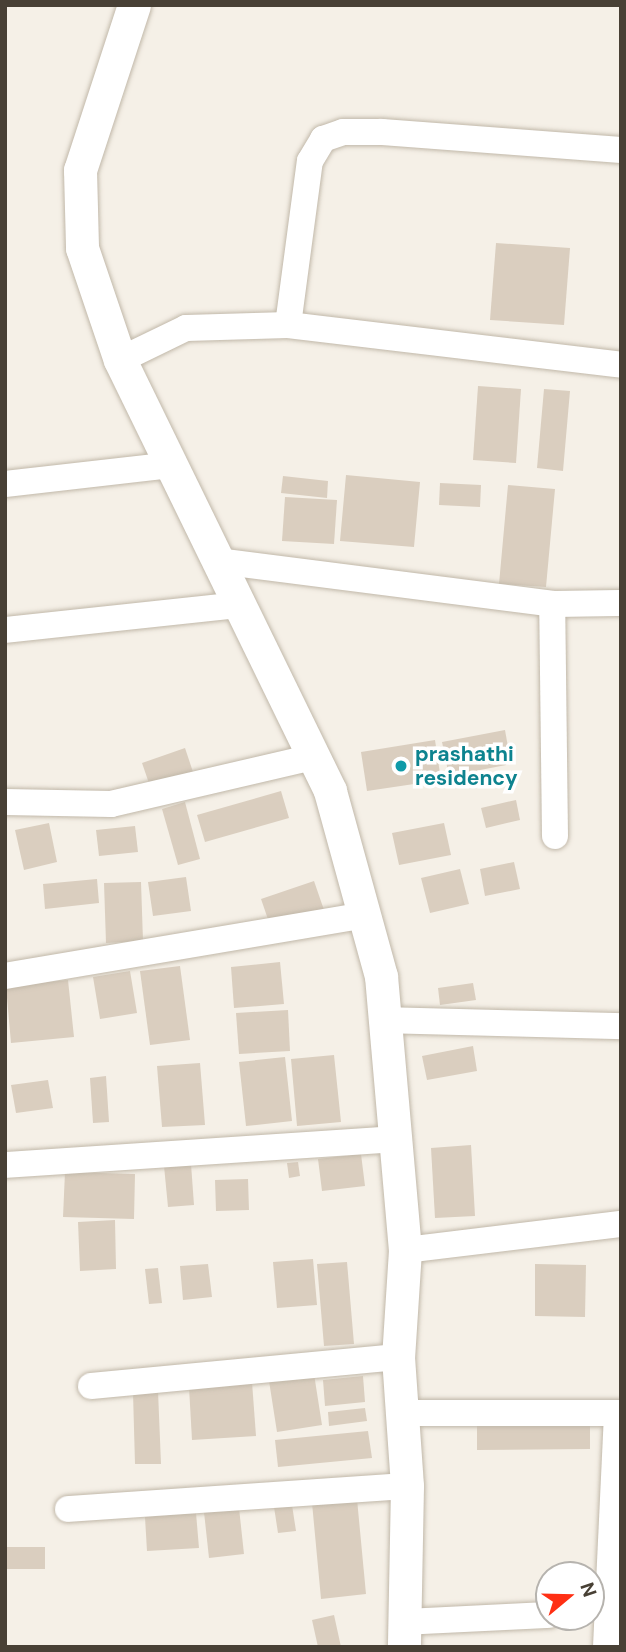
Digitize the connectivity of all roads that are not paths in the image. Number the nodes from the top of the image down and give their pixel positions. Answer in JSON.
{"nodes":[{"id":1,"x":134,"y":5,"type":"edge"},
{"id":2,"x":621,"y":150,"type":"edge"},
{"id":3,"x":288,"y":325,"type":"junction"},
{"id":4,"x":120,"y":360,"type":"junction"},
{"id":5,"x":621,"y":365,"type":"edge"},
{"id":6,"x":171,"y":465,"type":"junction"},
{"id":7,"x":5,"y":484,"type":"edge"},
{"id":8,"x":218,"y":561,"type":"junction"},
{"id":9,"x":621,"y":603,"type":"edge"},
{"id":10,"x":552,"y":604,"type":"junction"},
{"id":11,"x":239,"y":605,"type":"junction"},
{"id":12,"x":5,"y":630,"type":"edge"},
{"id":13,"x":313,"y":757,"type":"junction"},
{"id":14,"x":5,"y":802,"type":"edge"},
{"id":15,"x":555,"y":836,"type":"dead end"},
{"id":16,"x":364,"y":915,"type":"junction"},
{"id":17,"x":5,"y":976,"type":"edge"},
{"id":18,"x":384,"y":1020,"type":"junction"},
{"id":19,"x":621,"y":1026,"type":"edge"},
{"id":20,"x":395,"y":1139,"type":"junction"},
{"id":21,"x":5,"y":1165,"type":"edge"},
{"id":22,"x":621,"y":1224,"type":"edge"},
{"id":23,"x":405,"y":1250,"type":"junction"},
{"id":24,"x":398,"y":1357,"type":"junction"},
{"id":25,"x":91,"y":1387,"type":"dead end"},
{"id":26,"x":401,"y":1412,"type":"junction"},
{"id":27,"x":619,"y":1413,"type":"edge"},
{"id":28,"x":407,"y":1486,"type":"junction"},
{"id":29,"x":68,"y":1509,"type":"dead end"},
{"id":30,"x":605,"y":1612,"type":"edge"},
{"id":31,"x":535,"y":1617,"type":"edge"},
{"id":32,"x":404,"y":1635,"type":"edge"},
{"id":33,"x":606,"y":1647,"type":"edge"}],
"edges":[{"from":1,"to":4,"type":"street"},
{"from":2,"to":3,"type":"street"},
{"from":3,"to":4,"type":"street"},
{"from":3,"to":5,"type":"street"},
{"from":4,"to":6,"type":"street"},
{"from":6,"to":7,"type":"street"},
{"from":6,"to":8,"type":"street"},
{"from":8,"to":10,"type":"street"},
{"from":8,"to":11,"type":"street"},
{"from":9,"to":10,"type":"street"},
{"from":10,"to":15,"type":"street"},
{"from":11,"to":12,"type":"street"},
{"from":11,"to":13,"type":"street"},
{"from":13,"to":14,"type":"street"},
{"from":13,"to":16,"type":"street"},
{"from":16,"to":17,"type":"street"},
{"from":16,"to":18,"type":"street"},
{"from":18,"to":19,"type":"street"},
{"from":18,"to":20,"type":"street"},
{"from":20,"to":21,"type":"street"},
{"from":20,"to":23,"type":"street"},
{"from":22,"to":23,"type":"street"},
{"from":23,"to":24,"type":"street"},
{"from":24,"to":25,"type":"street"},
{"from":24,"to":26,"type":"street"},
{"from":26,"to":27,"type":"street"},
{"from":26,"to":28,"type":"street"},
{"from":27,"to":30,"type":"street"},
{"from":28,"to":29,"type":"street"},
{"from":28,"to":32,"type":"street"},
{"from":30,"to":33,"type":"street"},
{"from":31,"to":32,"type":"street"}]}
